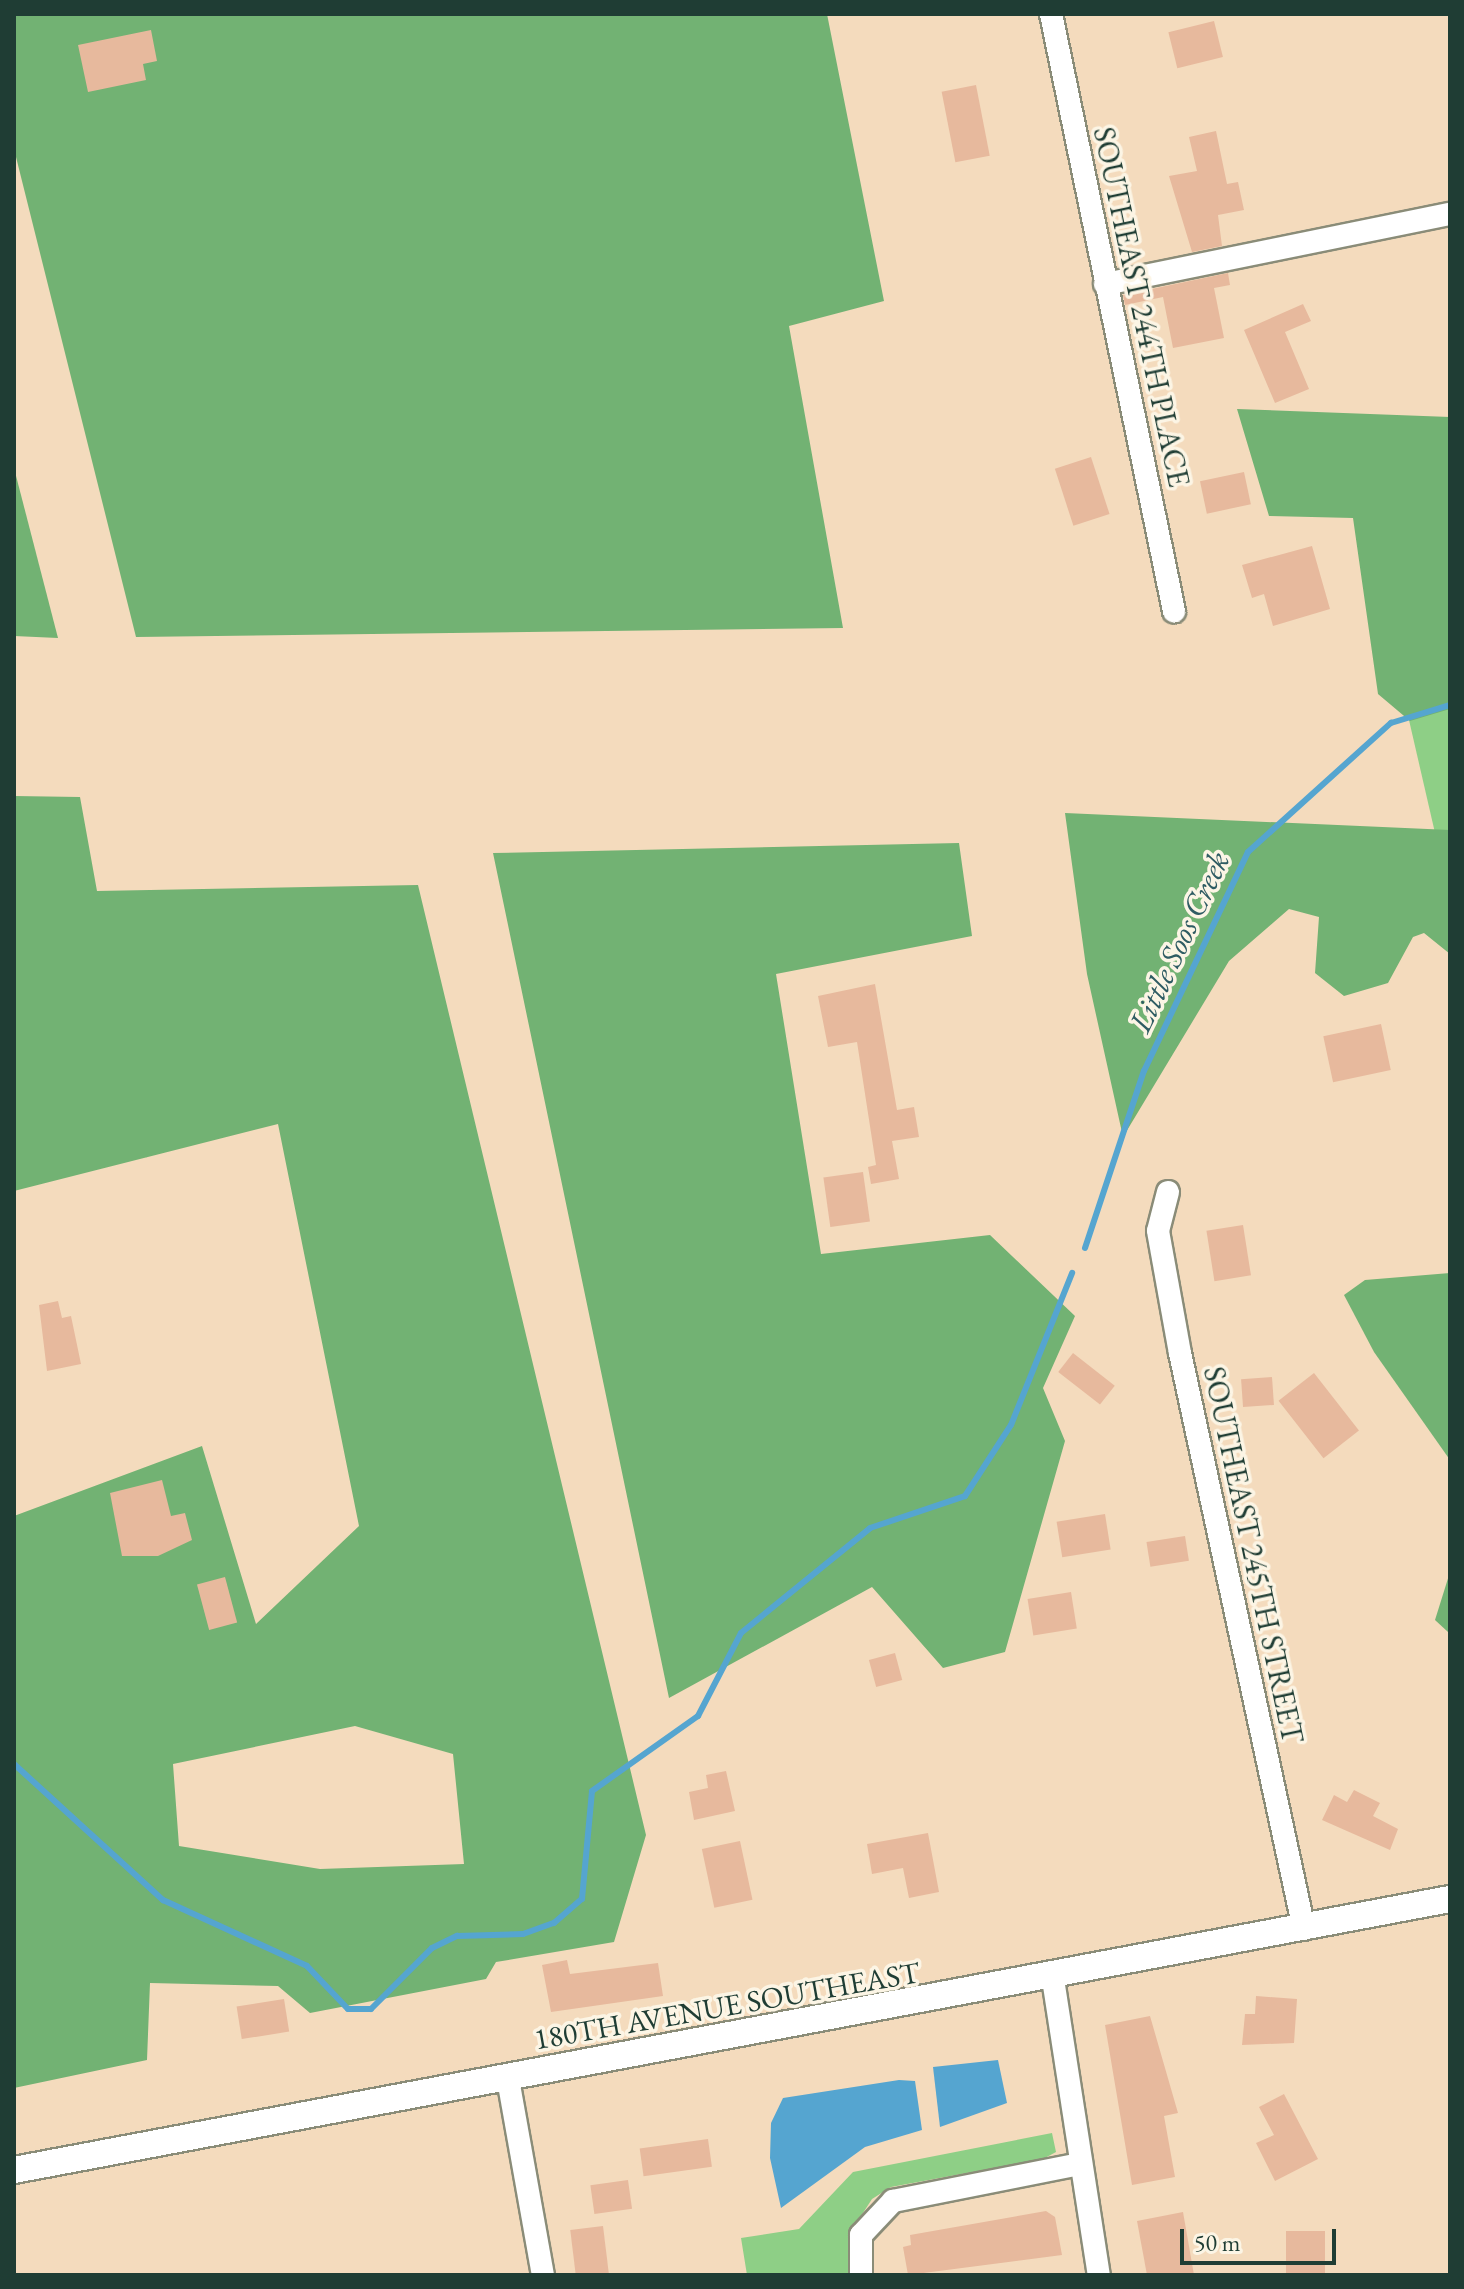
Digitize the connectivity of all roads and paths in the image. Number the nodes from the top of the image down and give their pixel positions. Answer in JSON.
{"nodes":[{"id":1,"x":1051,"y":14,"type":"edge"},
{"id":2,"x":1450,"y":214,"type":"edge"},
{"id":3,"x":1105,"y":284,"type":"junction"},
{"id":4,"x":1174,"y":611,"type":"dead end"},
{"id":5,"x":1168,"y":1192,"type":"dead end"},
{"id":6,"x":1450,"y":1899,"type":"edge"},
{"id":7,"x":1304,"y":1929,"type":"junction"},
{"id":8,"x":1053,"y":1979,"type":"junction"},
{"id":9,"x":508,"y":2079,"type":"junction"},
{"id":10,"x":1080,"y":2164,"type":"junction"},
{"id":11,"x":14,"y":2170,"type":"edge"},
{"id":12,"x":543,"y":2275,"type":"edge"},
{"id":13,"x":861,"y":2275,"type":"edge"},
{"id":14,"x":1099,"y":2275,"type":"edge"}],
"edges":[{"from":1,"to":3,"type":"street","name":"SOUTHEAST 244TH PLACE"},
{"from":2,"to":3,"type":"street"},
{"from":3,"to":4,"type":"street","name":"SOUTHEAST 244TH PLACE"},
{"from":5,"to":7,"type":"street","name":"SOUTHEAST 245TH STREET"},
{"from":6,"to":7,"type":"street","name":"180TH AVENUE SOUTHEAST"},
{"from":7,"to":8,"type":"street","name":"180TH AVENUE SOUTHEAST"},
{"from":8,"to":9,"type":"street","name":"180TH AVENUE SOUTHEAST"},
{"from":8,"to":10,"type":"street"},
{"from":9,"to":11,"type":"street","name":"180TH AVENUE SOUTHEAST"},
{"from":9,"to":12,"type":"street"},
{"from":10,"to":13,"type":"street"},
{"from":10,"to":14,"type":"street"}]}
